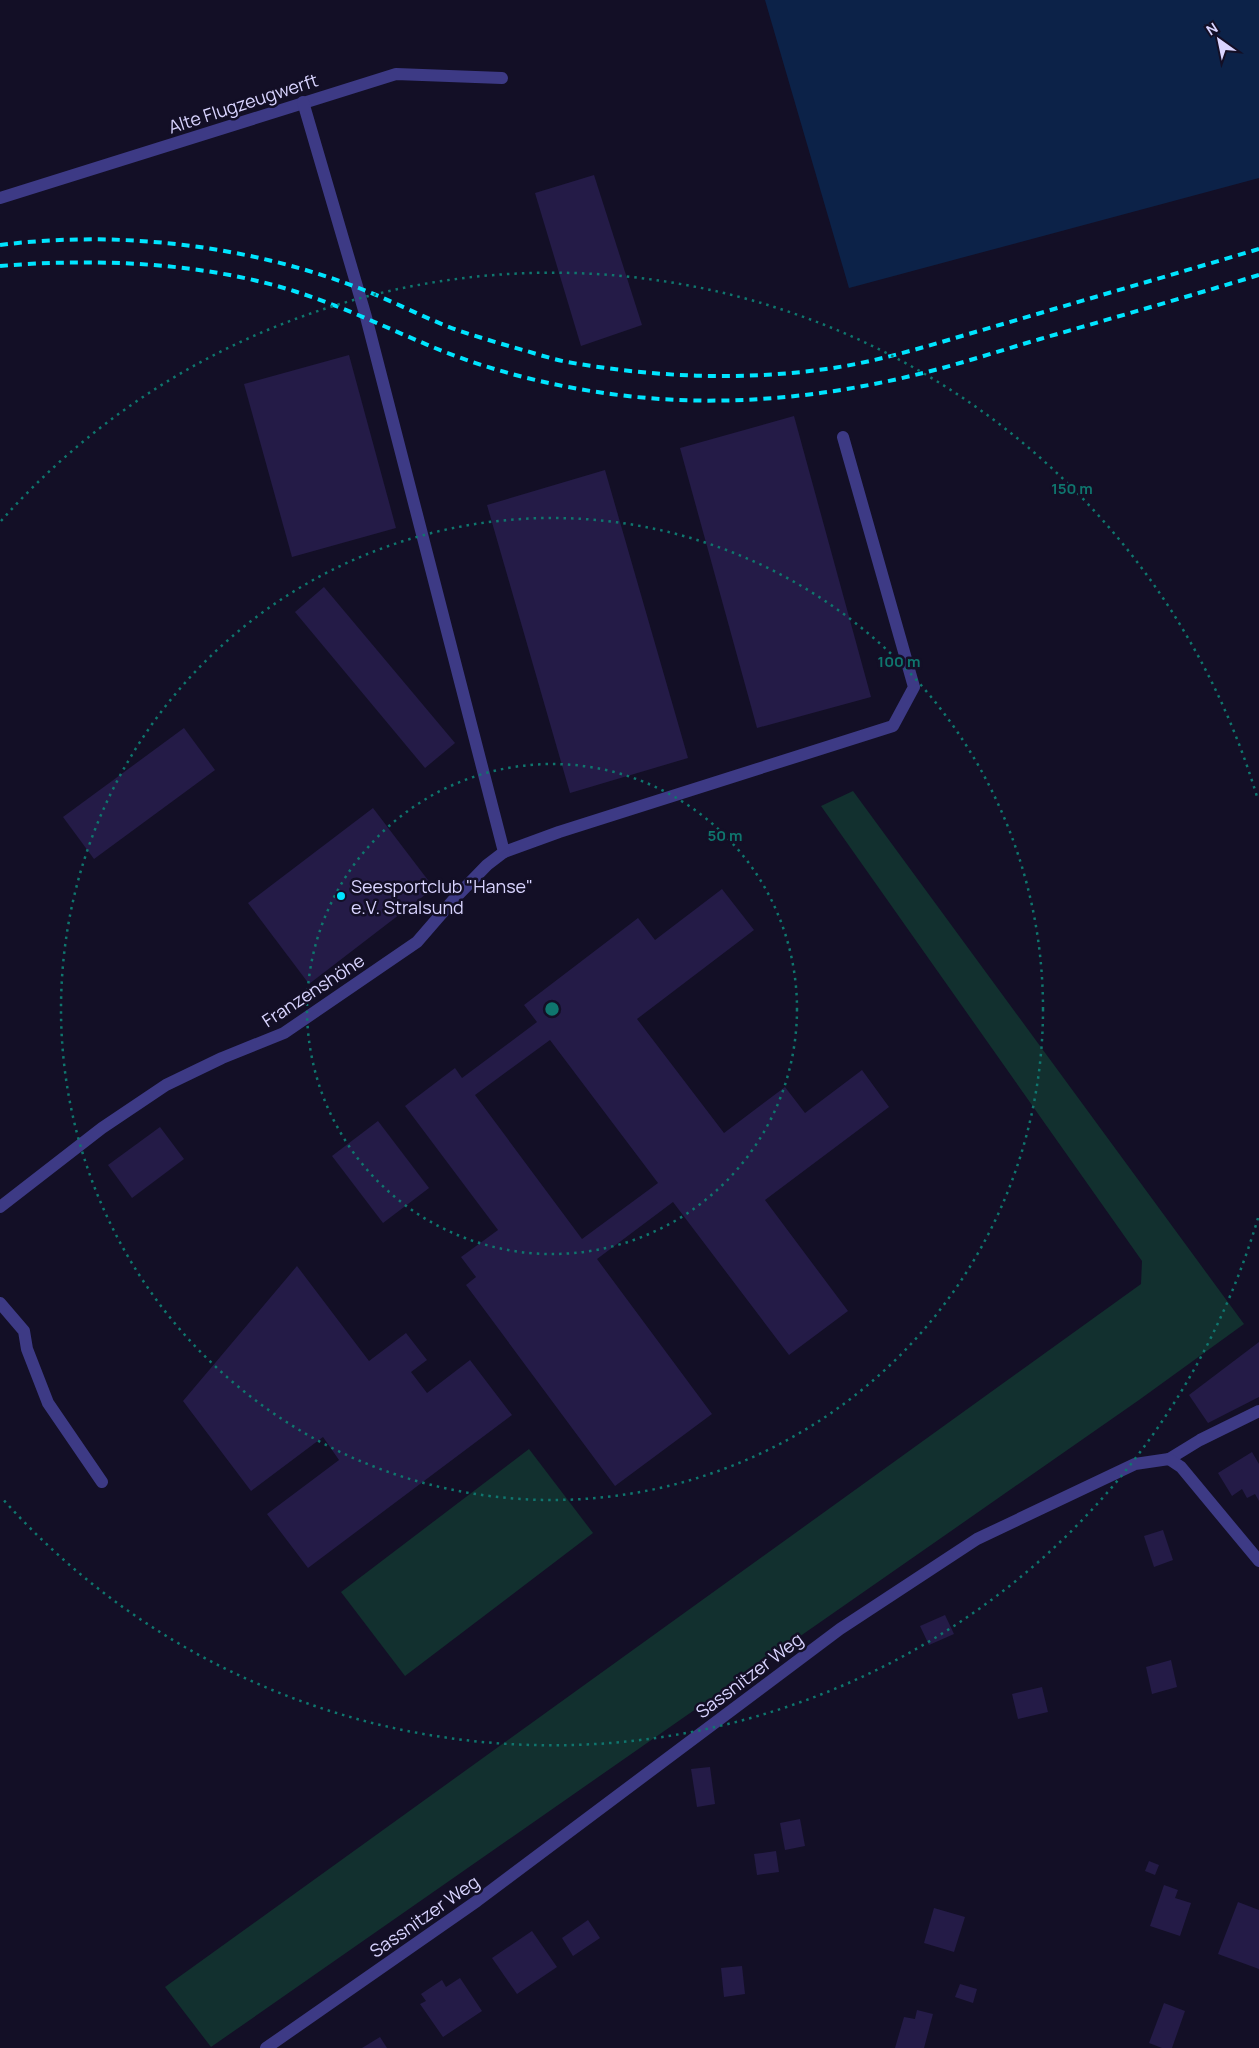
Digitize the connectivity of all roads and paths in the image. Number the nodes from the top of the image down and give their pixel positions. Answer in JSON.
{"nodes":[{"id":1,"x":502,"y":78,"type":"dead end"},
{"id":2,"x":303,"y":102,"type":"junction"},
{"id":3,"x":0,"y":198,"type":"edge"},
{"id":4,"x":844,"y":438,"type":"dead end"},
{"id":5,"x":504,"y":852,"type":"junction"},
{"id":6,"x":0,"y":1207,"type":"edge"},
{"id":7,"x":0,"y":1303,"type":"edge"},
{"id":8,"x":1259,"y":1411,"type":"edge"},
{"id":9,"x":1169,"y":1459,"type":"junction"},
{"id":10,"x":102,"y":1482,"type":"dead end"},
{"id":11,"x":1259,"y":1561,"type":"edge"},
{"id":12,"x":266,"y":2048,"type":"edge"}],
"edges":[{"from":1,"to":2,"type":"street","name":"Alte Flugzeugwerft"},
{"from":2,"to":3,"type":"street","name":"Alte Flugzeugwerft"},
{"from":2,"to":5,"type":"street"},
{"from":4,"to":5,"type":"street"},
{"from":5,"to":6,"type":"street","name":"Franzenshöhe"},
{"from":7,"to":10,"type":"street"},
{"from":8,"to":9,"type":"street"},
{"from":9,"to":11,"type":"street"},
{"from":9,"to":12,"type":"street","name":"Sassnitzer Weg"}]}
